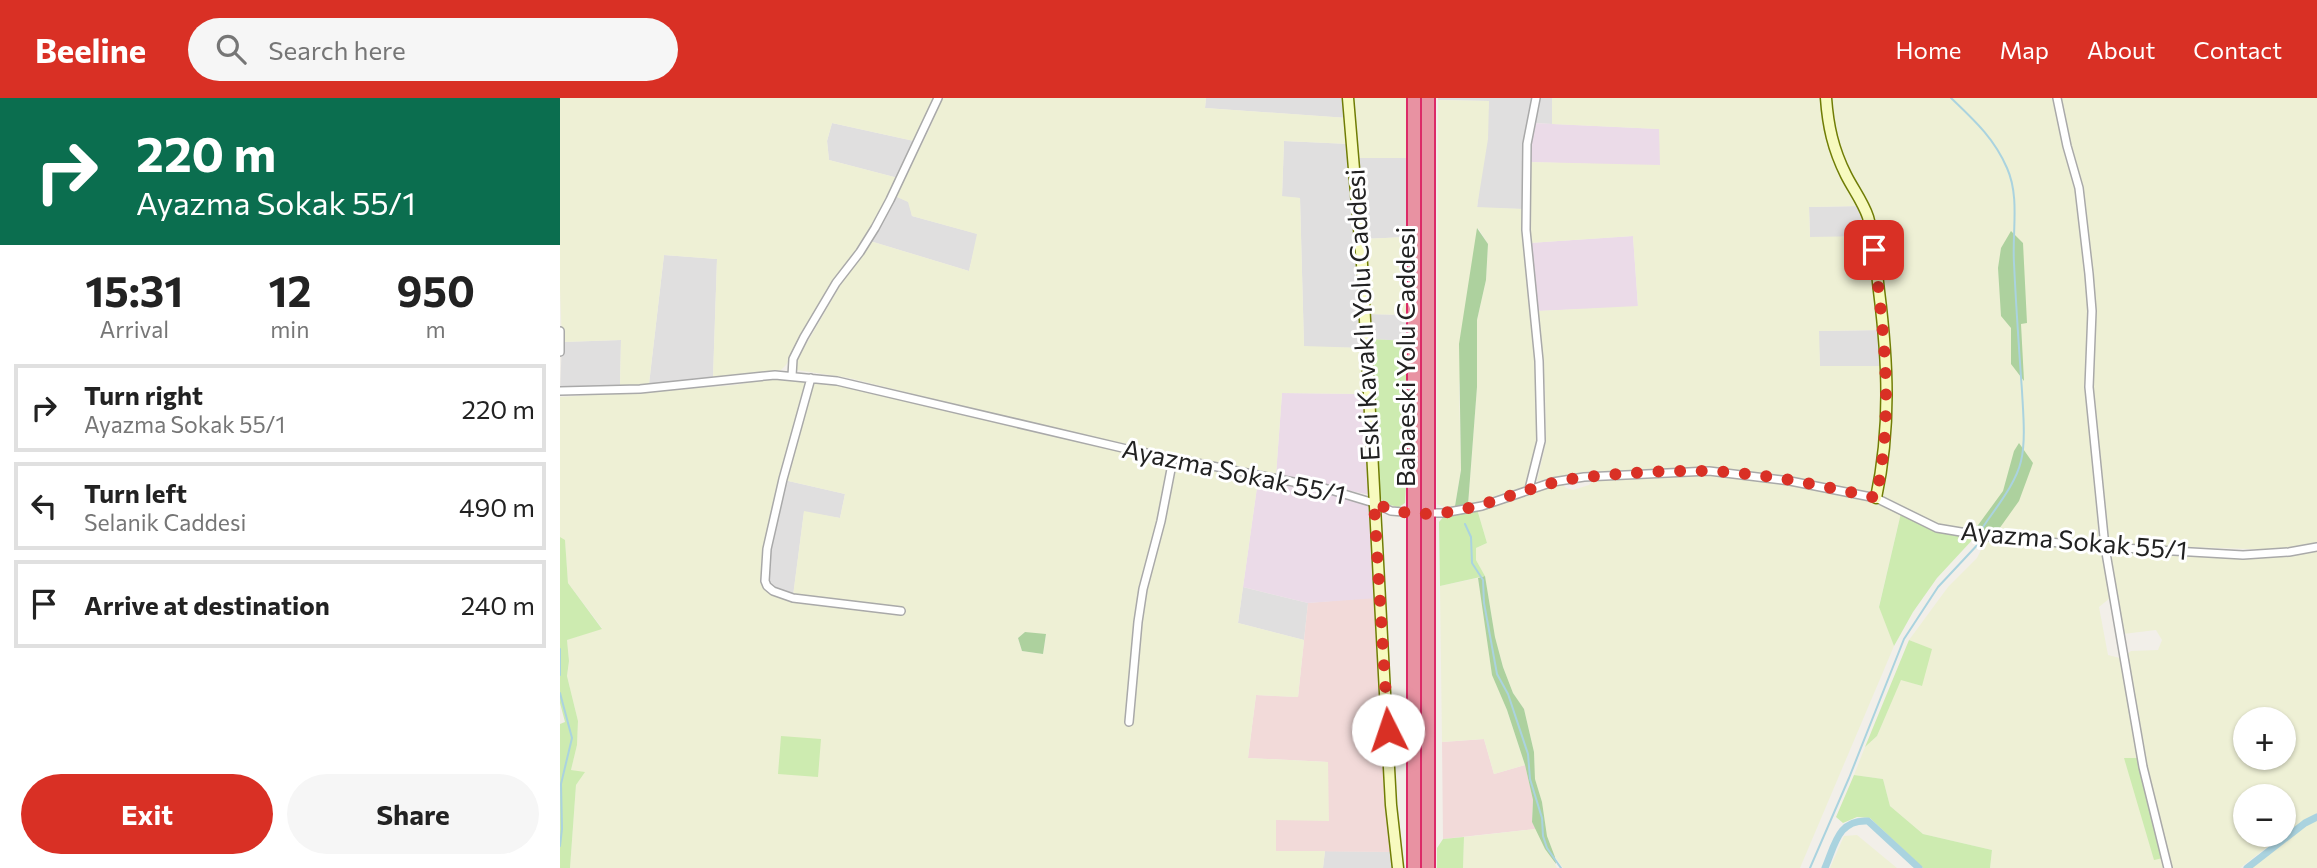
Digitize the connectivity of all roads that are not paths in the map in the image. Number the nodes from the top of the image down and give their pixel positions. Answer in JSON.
{"nodes":[{"id":1,"x":938,"y":98,"type":"edge"},
{"id":2,"x":1349,"y":98,"type":"edge"},
{"id":3,"x":1415,"y":98,"type":"edge"},
{"id":4,"x":1429,"y":98,"type":"edge"},
{"id":5,"x":1536,"y":98,"type":"edge"},
{"id":6,"x":1826,"y":98,"type":"edge"},
{"id":7,"x":2057,"y":98,"type":"edge"},
{"id":8,"x":560,"y":331,"type":"edge"},
{"id":9,"x":560,"y":352,"type":"edge"},
{"id":10,"x":792,"y":376,"type":"junction"},
{"id":11,"x":811,"y":378,"type":"junction"},
{"id":12,"x":560,"y":391,"type":"edge"},
{"id":13,"x":1173,"y":459,"type":"junction"},
{"id":14,"x":1529,"y":489,"type":"junction"},
{"id":15,"x":1876,"y":498,"type":"junction"},
{"id":16,"x":1374,"y":503,"type":"junction"},
{"id":17,"x":1415,"y":513,"type":"junction"},
{"id":18,"x":1429,"y":513,"type":"junction"},
{"id":19,"x":2105,"y":547,"type":"junction"},
{"id":20,"x":2317,"y":547,"type":"edge"},
{"id":21,"x":901,"y":611,"type":"dead end"},
{"id":22,"x":1129,"y":722,"type":"dead end"},
{"id":23,"x":1398,"y":868,"type":"edge"},
{"id":24,"x":1414,"y":868,"type":"edge"},
{"id":25,"x":1428,"y":868,"type":"edge"},
{"id":26,"x":2168,"y":868,"type":"edge"}],
"edges":[{"from":1,"to":10,"type":"street"},
{"from":2,"to":16,"type":"street","name":"Eski Kavaklı Yolu Caddesi"},
{"from":3,"to":17,"type":"highway","name":"Babaeski Yolu Caddesi"},
{"from":4,"to":18,"type":"highway","name":"Babaeski Yolu Caddesi"},
{"from":5,"to":14,"type":"street"},
{"from":6,"to":15,"type":"street"},
{"from":7,"to":19,"type":"street"},
{"from":8,"to":9,"type":"street"},
{"from":10,"to":11,"type":"street","name":"Ayazma Sokak 55/1"},
{"from":10,"to":12,"type":"street","name":"Ayazma Sokak 55/1"},
{"from":11,"to":13,"type":"street","name":"Ayazma Sokak 55/1"},
{"from":11,"to":21,"type":"street"},
{"from":13,"to":16,"type":"street","name":"Ayazma Sokak 55/1"},
{"from":13,"to":22,"type":"street"},
{"from":14,"to":15,"type":"street","name":"Ayazma Sokak 55/1"},
{"from":14,"to":18,"type":"street","name":"Ayazma Sokak 55/1"},
{"from":15,"to":19,"type":"street","name":"Ayazma Sokak 55/1"},
{"from":16,"to":17,"type":"street","name":"Ayazma Sokak 55/1"},
{"from":16,"to":23,"type":"street","name":"Eski Kavaklı Yolu Caddesi"},
{"from":17,"to":18,"type":"street","name":"Ayazma Sokak 55/1"},
{"from":17,"to":24,"type":"highway","name":"Babaeski Yolu Caddesi"},
{"from":18,"to":25,"type":"highway","name":"Babaeski Yolu Caddesi"},
{"from":19,"to":20,"type":"street","name":"Ayazma Sokak 55/1"},
{"from":19,"to":26,"type":"street"}]}
